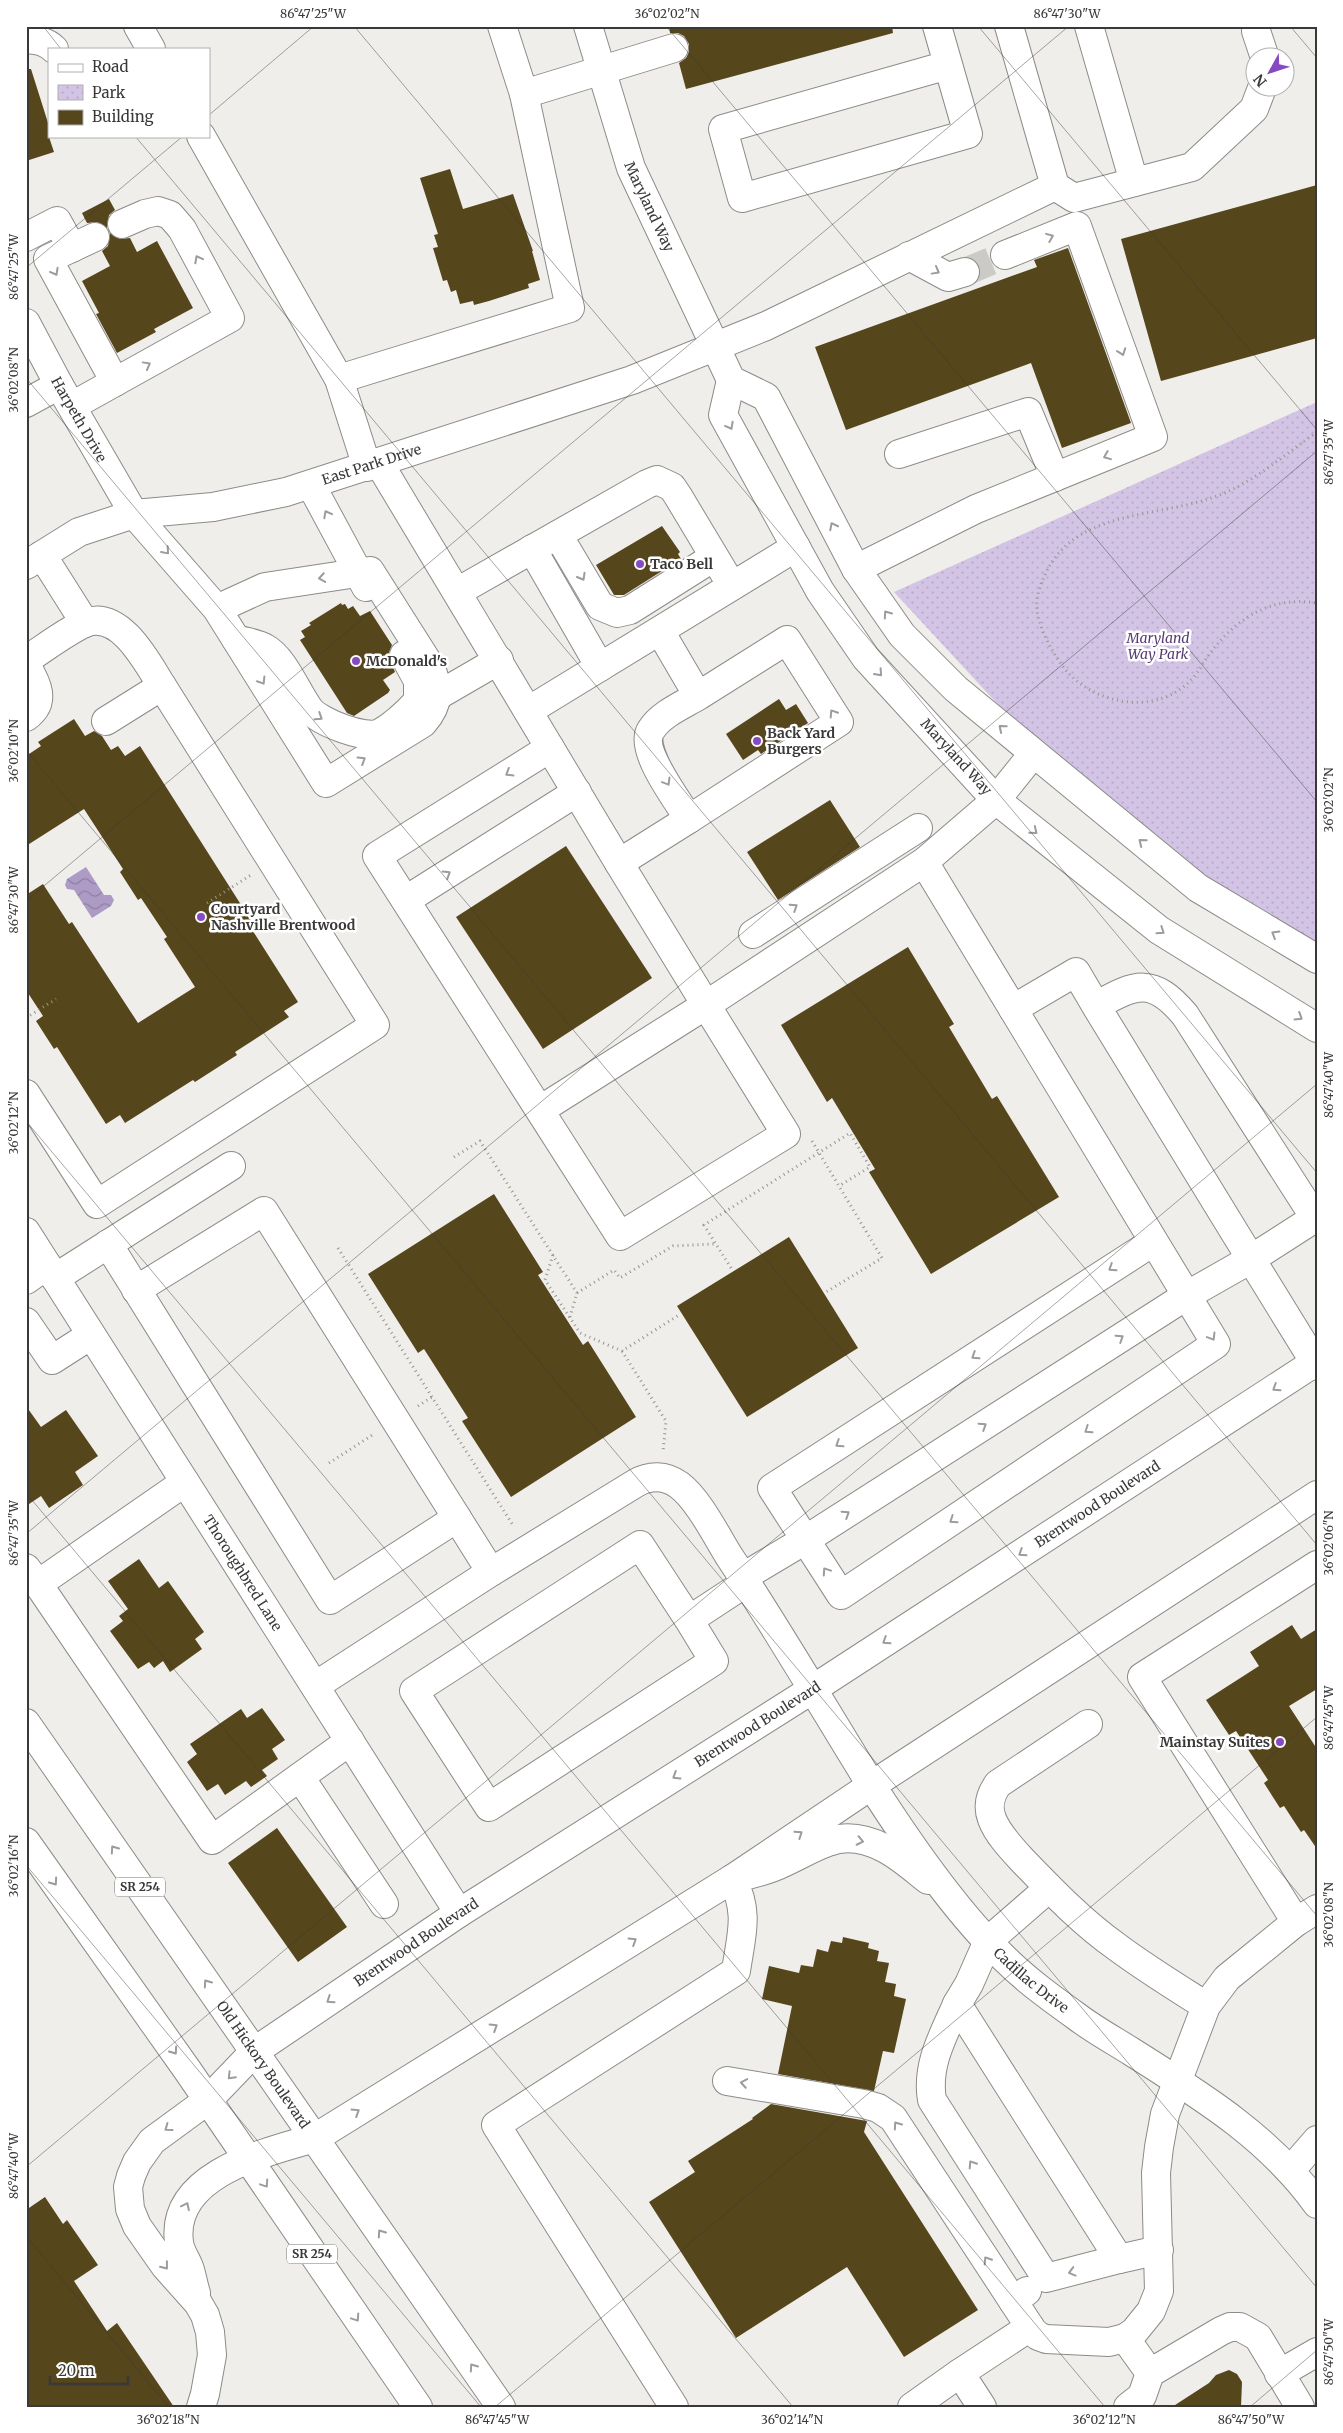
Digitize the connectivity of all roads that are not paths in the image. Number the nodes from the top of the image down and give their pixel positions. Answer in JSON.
{"nodes":[{"id":1,"x":138,"y":26,"type":"edge"},
{"id":2,"x":502,"y":26,"type":"edge"},
{"id":3,"x":588,"y":26,"type":"edge"},
{"id":4,"x":937,"y":26,"type":"edge"},
{"id":5,"x":1009,"y":26,"type":"edge"},
{"id":6,"x":1089,"y":26,"type":"edge"},
{"id":7,"x":1256,"y":32,"type":"dead end"},
{"id":8,"x":26,"y":39,"type":"edge"},
{"id":9,"x":53,"y":48,"type":"edge"},
{"id":10,"x":150,"y":48,"type":"edge"},
{"id":11,"x":674,"y":48,"type":"dead end"},
{"id":12,"x":1262,"y":48,"type":"edge"},
{"id":13,"x":948,"y":65,"type":"junction"},
{"id":14,"x":602,"y":71,"type":"junction"},
{"id":15,"x":524,"y":94,"type":"junction"},
{"id":16,"x":1258,"y":98,"type":"edge"},
{"id":17,"x":202,"y":138,"type":"edge"},
{"id":18,"x":1134,"y":182,"type":"junction"},
{"id":19,"x":1055,"y":186,"type":"junction"},
{"id":20,"x":122,"y":224,"type":"dead end"},
{"id":21,"x":26,"y":237,"type":"edge"},
{"id":22,"x":1005,"y":255,"type":"tunnel mouth"},
{"id":23,"x":909,"y":256,"type":"junction"},
{"id":24,"x":965,"y":272,"type":"tunnel mouth"},
{"id":25,"x":26,"y":323,"type":"edge"},
{"id":26,"x":714,"y":345,"type":"junction"},
{"id":27,"x":339,"y":379,"type":"junction"},
{"id":28,"x":731,"y":380,"type":"junction"},
{"id":29,"x":115,"y":382,"type":"junction"},
{"id":30,"x":66,"y":396,"type":"junction"},
{"id":31,"x":26,"y":403,"type":"edge"},
{"id":32,"x":899,"y":454,"type":"dead end"},
{"id":33,"x":373,"y":465,"type":"junction"},
{"id":34,"x":1056,"y":477,"type":"junction"},
{"id":35,"x":311,"y":485,"type":"junction"},
{"id":36,"x":134,"y":514,"type":"junction"},
{"id":37,"x":558,"y":535,"type":"junction"},
{"id":38,"x":796,"y":547,"type":"junction"},
{"id":39,"x":532,"y":550,"type":"junction"},
{"id":40,"x":714,"y":557,"type":"junction"},
{"id":41,"x":34,"y":560,"type":"edge"},
{"id":42,"x":856,"y":570,"type":"junction"},
{"id":43,"x":358,"y":572,"type":"junction"},
{"id":44,"x":732,"y":586,"type":"junction"},
{"id":45,"x":457,"y":592,"type":"junction"},
{"id":46,"x":217,"y":609,"type":"junction"},
{"id":47,"x":85,"y":623,"type":"junction"},
{"id":48,"x":660,"y":632,"type":"junction"},
{"id":49,"x":236,"y":639,"type":"junction"},
{"id":50,"x":26,"y":660,"type":"edge"},
{"id":51,"x":499,"y":660,"type":"junction"},
{"id":52,"x":26,"y":664,"type":"edge"},
{"id":53,"x":600,"y":667,"type":"junction"},
{"id":54,"x":162,"y":686,"type":"junction"},
{"id":55,"x":437,"y":696,"type":"junction"},
{"id":56,"x":698,"y":696,"type":"junction"},
{"id":57,"x":528,"y":710,"type":"junction"},
{"id":58,"x":26,"y":717,"type":"edge"},
{"id":59,"x":106,"y":721,"type":"dead end"},
{"id":60,"x":550,"y":748,"type":"junction"},
{"id":61,"x":1033,"y":754,"type":"junction"},
{"id":62,"x":577,"y":792,"type":"junction"},
{"id":63,"x":996,"y":800,"type":"junction"},
{"id":64,"x":690,"y":818,"type":"junction"},
{"id":65,"x":918,"y":828,"type":"dead end"},
{"id":66,"x":924,"y":862,"type":"junction"},
{"id":67,"x":618,"y":863,"type":"junction"},
{"id":68,"x":406,"y":900,"type":"junction"},
{"id":69,"x":753,"y":934,"type":"dead end"},
{"id":70,"x":1317,"y":959,"type":"edge"},
{"id":71,"x":706,"y":1004,"type":"junction"},
{"id":72,"x":1096,"y":1006,"type":"junction"},
{"id":73,"x":1013,"y":1009,"type":"junction"},
{"id":74,"x":1317,"y":1028,"type":"edge"},
{"id":75,"x":26,"y":1094,"type":"edge"},
{"id":76,"x":540,"y":1110,"type":"junction"},
{"id":77,"x":231,"y":1166,"type":"dead end"},
{"id":78,"x":97,"y":1204,"type":"junction"},
{"id":79,"x":26,"y":1232,"type":"edge"},
{"id":80,"x":113,"y":1241,"type":"junction"},
{"id":81,"x":1153,"y":1242,"type":"junction"},
{"id":82,"x":1251,"y":1259,"type":"junction"},
{"id":83,"x":43,"y":1274,"type":"edge"},
{"id":84,"x":136,"y":1290,"type":"junction"},
{"id":85,"x":1186,"y":1296,"type":"junction"},
{"id":86,"x":26,"y":1322,"type":"edge"},
{"id":87,"x":91,"y":1334,"type":"junction"},
{"id":88,"x":1316,"y":1363,"type":"edge"},
{"id":89,"x":185,"y":1482,"type":"junction"},
{"id":90,"x":1317,"y":1495,"type":"edge"},
{"id":91,"x":457,"y":1518,"type":"junction"},
{"id":92,"x":805,"y":1540,"type":"junction"},
{"id":93,"x":1317,"y":1565,"type":"edge"},
{"id":94,"x":491,"y":1572,"type":"junction"},
{"id":95,"x":32,"y":1576,"type":"edge"},
{"id":96,"x":745,"y":1580,"type":"junction"},
{"id":97,"x":689,"y":1620,"type":"junction"},
{"id":98,"x":315,"y":1686,"type":"junction"},
{"id":99,"x":814,"y":1689,"type":"junction"},
{"id":100,"x":26,"y":1724,"type":"edge"},
{"id":101,"x":1088,"y":1724,"type":"dead end"},
{"id":102,"x":350,"y":1741,"type":"junction"},
{"id":103,"x":300,"y":1777,"type":"junction"},
{"id":104,"x":872,"y":1785,"type":"junction"},
{"id":105,"x":26,"y":1842,"type":"edge"},
{"id":106,"x":732,"y":1879,"type":"junction"},
{"id":107,"x":1049,"y":1888,"type":"junction"},
{"id":108,"x":951,"y":1897,"type":"junction"},
{"id":109,"x":384,"y":1904,"type":"dead end"},
{"id":110,"x":459,"y":1913,"type":"junction"},
{"id":111,"x":1306,"y":1915,"type":"edge"},
{"id":112,"x":988,"y":1941,"type":"junction"},
{"id":113,"x":957,"y":2004,"type":"junction"},
{"id":114,"x":1206,"y":2006,"type":"junction"},
{"id":115,"x":255,"y":2051,"type":"junction"},
{"id":116,"x":727,"y":2081,"type":"dead end"},
{"id":117,"x":1178,"y":2081,"type":"junction"},
{"id":118,"x":208,"y":2100,"type":"junction"},
{"id":119,"x":315,"y":2138,"type":"junction"},
{"id":120,"x":1317,"y":2140,"type":"edge"},
{"id":121,"x":247,"y":2158,"type":"junction"},
{"id":122,"x":1290,"y":2171,"type":"junction"},
{"id":123,"x":1317,"y":2204,"type":"edge"},
{"id":124,"x":1159,"y":2250,"type":"junction"},
{"id":125,"x":1119,"y":2259,"type":"junction"},
{"id":126,"x":1046,"y":2278,"type":"junction"},
{"id":127,"x":1013,"y":2301,"type":"junction"},
{"id":128,"x":198,"y":2303,"type":"junction"},
{"id":129,"x":1030,"y":2327,"type":"junction"},
{"id":130,"x":1125,"y":2338,"type":"junction"},
{"id":131,"x":1317,"y":2352,"type":"edge"},
{"id":132,"x":960,"y":2373,"type":"junction"},
{"id":133,"x":1150,"y":2373,"type":"junction"},
{"id":134,"x":1279,"y":2374,"type":"junction"},
{"id":135,"x":201,"y":2407,"type":"edge"},
{"id":136,"x":418,"y":2407,"type":"edge"},
{"id":137,"x":501,"y":2407,"type":"edge"},
{"id":138,"x":674,"y":2407,"type":"edge"},
{"id":139,"x":912,"y":2407,"type":"edge"},
{"id":140,"x":982,"y":2407,"type":"edge"},
{"id":141,"x":1128,"y":2407,"type":"edge"},
{"id":142,"x":1300,"y":2407,"type":"edge"}],
"edges":[{"from":1,"to":10,"type":"street"},
{"from":2,"to":15,"type":"street"},
{"from":3,"to":14,"type":"street","name":"Maryland Way"},
{"from":4,"to":13,"type":"street"},
{"from":5,"to":19,"type":"street"},
{"from":6,"to":18,"type":"street"},
{"from":7,"to":12,"type":"street"},
{"from":8,"to":9,"type":"street"},
{"from":11,"to":14,"type":"street"},
{"from":13,"to":13,"type":"street"},
{"from":14,"to":15,"type":"street"},
{"from":14,"to":26,"type":"street","name":"Maryland Way"},
{"from":15,"to":27,"type":"street"},
{"from":16,"to":18,"type":"street"},
{"from":17,"to":27,"type":"street"},
{"from":18,"to":19,"type":"street"},
{"from":19,"to":23,"type":"street","name":"East Park Drive"},
{"from":29,"to":20,"type":"street","one_way":true},
{"from":21,"to":29,"type":"street","one_way":true},
{"from":22,"to":34,"type":"street","one_way":true},
{"from":23,"to":24,"type":"street","one_way":true},
{"from":23,"to":26,"type":"street","name":"East Park Drive"},
{"from":25,"to":30,"type":"street","name":"Harpeth Drive"},
{"from":26,"to":28,"type":"street","name":"Maryland Way"},
{"from":26,"to":33,"type":"street","name":"East Park Drive"},
{"from":27,"to":33,"type":"street"},
{"from":28,"to":38,"type":"street","name":"Maryland Way","one_way":true},
{"from":42,"to":28,"type":"street","one_way":true},
{"from":29,"to":30,"type":"street"},
{"from":30,"to":31,"type":"street"},
{"from":30,"to":36,"type":"street","name":"Harpeth Drive"},
{"from":32,"to":34,"type":"street"},
{"from":33,"to":35,"type":"street","name":"East Park Drive"},
{"from":33,"to":45,"type":"street"},
{"from":34,"to":42,"type":"street"},
{"from":35,"to":36,"type":"street","name":"East Park Drive"},
{"from":43,"to":35,"type":"street","one_way":true},
{"from":36,"to":41,"type":"street","name":"East Park Drive"},
{"from":36,"to":46,"type":"street","name":"Harpeth Drive","one_way":true},
{"from":37,"to":39,"type":"street"},
{"from":37,"to":40,"type":"street"},
{"from":37,"to":40,"type":"street","one_way":true},
{"from":38,"to":44,"type":"street"},
{"from":38,"to":63,"type":"street","name":"Maryland Way","one_way":true},
{"from":39,"to":45,"type":"street"},
{"from":39,"to":53,"type":"street"},
{"from":40,"to":44,"type":"street"},
{"from":41,"to":47,"type":"street"},
{"from":61,"to":42,"type":"street","one_way":true},
{"from":43,"to":46,"type":"street","one_way":true},
{"from":49,"to":43,"type":"street","one_way":true},
{"from":43,"to":55,"type":"street"},
{"from":44,"to":48,"type":"street"},
{"from":45,"to":51,"type":"street"},
{"from":46,"to":49,"type":"street","name":"Harpeth Drive"},
{"from":47,"to":50,"type":"street"},
{"from":47,"to":54,"type":"street"},
{"from":48,"to":53,"type":"street"},
{"from":48,"to":56,"type":"street"},
{"from":49,"to":55,"type":"street","name":"Harpeth Drive","one_way":true},
{"from":51,"to":55,"type":"street"},
{"from":51,"to":57,"type":"street"},
{"from":52,"to":58,"type":"street"},
{"from":53,"to":57,"type":"street"},
{"from":54,"to":59,"type":"street"},
{"from":54,"to":78,"type":"street"},
{"from":56,"to":64,"type":"street","one_way":true},
{"from":64,"to":56,"type":"street","one_way":true},
{"from":57,"to":60,"type":"street"},
{"from":60,"to":62,"type":"street"},
{"from":60,"to":68,"type":"street","one_way":true},
{"from":61,"to":63,"type":"street"},
{"from":70,"to":61,"type":"street","one_way":true},
{"from":62,"to":67,"type":"street"},
{"from":68,"to":62,"type":"street","one_way":true},
{"from":63,"to":66,"type":"street"},
{"from":63,"to":74,"type":"street","name":"Maryland Way","one_way":true},
{"from":64,"to":67,"type":"street"},
{"from":69,"to":65,"type":"street","one_way":true},
{"from":66,"to":71,"type":"street"},
{"from":66,"to":73,"type":"street"},
{"from":67,"to":71,"type":"street"},
{"from":68,"to":76,"type":"street"},
{"from":71,"to":76,"type":"street"},
{"from":71,"to":76,"type":"street"},
{"from":72,"to":73,"type":"street"},
{"from":72,"to":82,"type":"street"},
{"from":72,"to":82,"type":"street"},
{"from":73,"to":81,"type":"street"},
{"from":75,"to":78,"type":"street"},
{"from":77,"to":80,"type":"street"},
{"from":78,"to":80,"type":"street"},
{"from":79,"to":83,"type":"street","name":"Thoroughbred Lane"},
{"from":80,"to":83,"type":"street"},
{"from":80,"to":84,"type":"street"},
{"from":81,"to":85,"type":"street"},
{"from":81,"to":92,"type":"street","one_way":true},
{"from":82,"to":85,"type":"street"},
{"from":82,"to":88,"type":"street"},
{"from":83,"to":87,"type":"street","name":"Thoroughbred Lane"},
{"from":84,"to":91,"type":"street"},
{"from":84,"to":91,"type":"street"},
{"from":92,"to":85,"type":"street","one_way":true},
{"from":85,"to":92,"type":"street","one_way":true},
{"from":86,"to":87,"type":"street"},
{"from":87,"to":89,"type":"street","name":"Thoroughbred Lane"},
{"from":88,"to":99,"type":"street","name":"Brentwood Boulevard","one_way":true},
{"from":89,"to":95,"type":"street"},
{"from":89,"to":98,"type":"street","name":"Thoroughbred Lane"},
{"from":90,"to":104,"type":"street"},
{"from":91,"to":94,"type":"street"},
{"from":92,"to":96,"type":"street"},
{"from":93,"to":111,"type":"street"},
{"from":94,"to":96,"type":"street","name":"Cadillac Drive"},
{"from":94,"to":98,"type":"street"},
{"from":95,"to":103,"type":"street"},
{"from":96,"to":97,"type":"street"},
{"from":96,"to":99,"type":"street","name":"Cadillac Drive"},
{"from":97,"to":97,"type":"street"},
{"from":98,"to":102,"type":"street","name":"Thoroughbred Lane"},
{"from":99,"to":104,"type":"street","name":"Cadillac Drive"},
{"from":99,"to":110,"type":"street","name":"Brentwood Boulevard","one_way":true},
{"from":115,"to":100,"type":"street","name":"Old Hickory Boulevard","number":"SR 254","one_way":true},
{"from":101,"to":107,"type":"street"},
{"from":102,"to":103,"type":"street"},
{"from":102,"to":110,"type":"street","name":"Thoroughbred Lane"},
{"from":103,"to":109,"type":"street"},
{"from":106,"to":104,"type":"street","one_way":true},
{"from":104,"to":108,"type":"street","name":"Cadillac Drive"},
{"from":105,"to":118,"type":"street","number":"SR 254","one_way":true},
{"from":106,"to":108,"type":"street","one_way":true},
{"from":119,"to":106,"type":"street","one_way":true},
{"from":106,"to":138,"type":"street"},
{"from":107,"to":112,"type":"street"},
{"from":107,"to":114,"type":"street"},
{"from":108,"to":112,"type":"street","name":"Cadillac Drive"},
{"from":110,"to":115,"type":"street","name":"Brentwood Boulevard","one_way":true},
{"from":111,"to":114,"type":"street"},
{"from":112,"to":113,"type":"street"},
{"from":112,"to":117,"type":"street","name":"Cadillac Drive"},
{"from":113,"to":125,"type":"street"},
{"from":126,"to":113,"type":"street","one_way":true},
{"from":114,"to":117,"type":"street"},
{"from":115,"to":118,"type":"street","name":"Brentwood Boulevard","one_way":true},
{"from":115,"to":119,"type":"street","name":"Old Hickory Boulevard","number":"SR 254"},
{"from":127,"to":116,"type":"street","one_way":true},
{"from":117,"to":122,"type":"street","name":"Cadillac Drive"},
{"from":117,"to":124,"type":"street"},
{"from":118,"to":121,"type":"street","number":"SR 254"},
{"from":118,"to":128,"type":"street","name":"Brentwood Boulevard","one_way":true},
{"from":119,"to":121,"type":"street"},
{"from":137,"to":119,"type":"street","name":"Old Hickory Boulevard","number":"SR 254","one_way":true},
{"from":120,"to":122,"type":"street"},
{"from":128,"to":121,"type":"street","one_way":true},
{"from":121,"to":136,"type":"street","number":"SR 254","one_way":true},
{"from":122,"to":123,"type":"street","name":"Cadillac Drive"},
{"from":124,"to":125,"type":"street"},
{"from":124,"to":130,"type":"street"},
{"from":125,"to":126,"type":"street","one_way":true},
{"from":126,"to":127,"type":"street"},
{"from":127,"to":129,"type":"street"},
{"from":128,"to":135,"type":"street"},
{"from":129,"to":130,"type":"street"},
{"from":129,"to":132,"type":"street"},
{"from":130,"to":133,"type":"street"},
{"from":131,"to":134,"type":"street"},
{"from":132,"to":139,"type":"street"},
{"from":132,"to":140,"type":"street"},
{"from":133,"to":134,"type":"street"},
{"from":133,"to":141,"type":"street"},
{"from":134,"to":142,"type":"street"}]}
